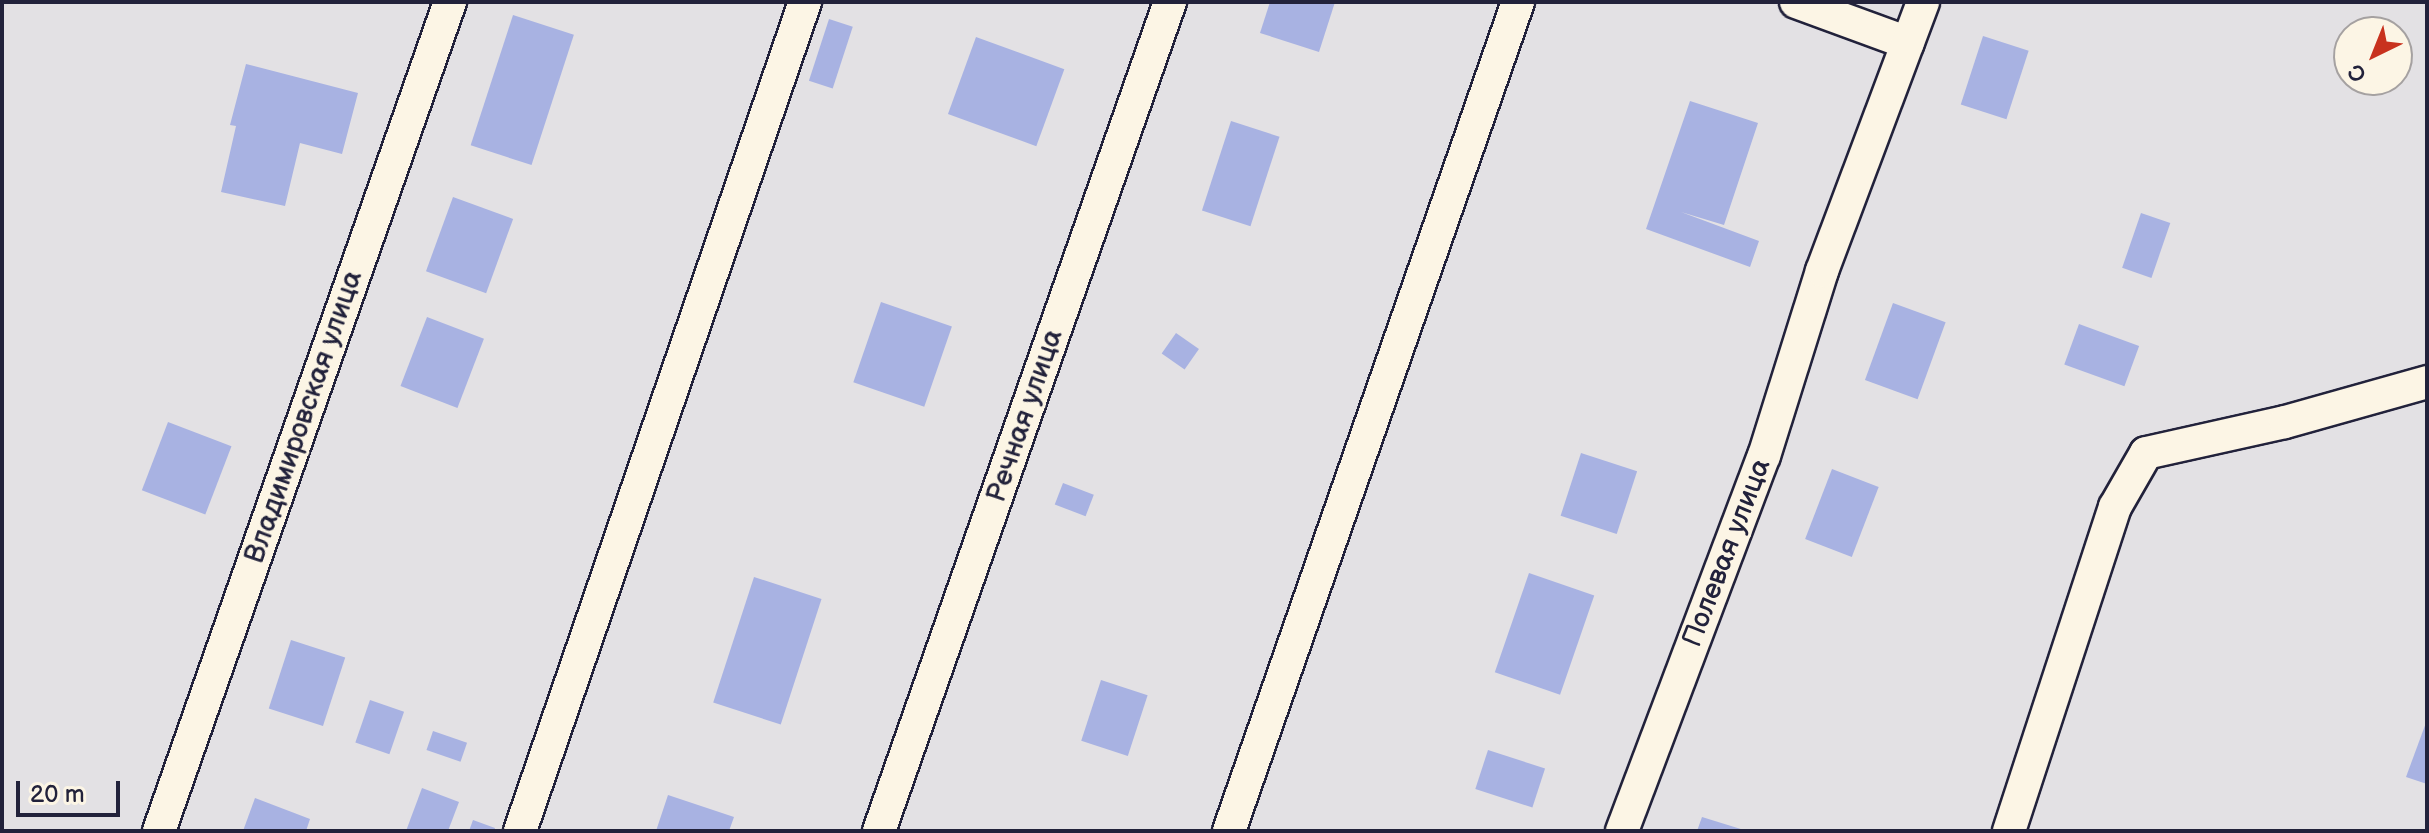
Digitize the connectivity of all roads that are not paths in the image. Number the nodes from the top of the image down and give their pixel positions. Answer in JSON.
{"nodes":[{"id":1,"x":450,"y":2,"type":"edge"},
{"id":2,"x":805,"y":2,"type":"edge"},
{"id":3,"x":1170,"y":2,"type":"edge"},
{"id":4,"x":1518,"y":2,"type":"edge"},
{"id":5,"x":1796,"y":2,"type":"edge"},
{"id":6,"x":1923,"y":2,"type":"edge"},
{"id":7,"x":1908,"y":43,"type":"junction"},
{"id":8,"x":2427,"y":382,"type":"edge"},
{"id":9,"x":159,"y":831,"type":"edge"},
{"id":10,"x":520,"y":831,"type":"edge"},
{"id":11,"x":879,"y":831,"type":"edge"},
{"id":12,"x":1229,"y":831,"type":"edge"},
{"id":13,"x":1622,"y":831,"type":"edge"},
{"id":14,"x":2009,"y":831,"type":"edge"}],
"edges":[{"from":1,"to":9,"type":"street","name":"Владимировская улица"},
{"from":2,"to":10,"type":"street"},
{"from":3,"to":11,"type":"street","name":"Речная улица"},
{"from":4,"to":12,"type":"street"},
{"from":5,"to":7,"type":"street"},
{"from":6,"to":7,"type":"street","name":"Полевая улица"},
{"from":7,"to":13,"type":"street","name":"Полевая улица"},
{"from":8,"to":14,"type":"street"}]}
